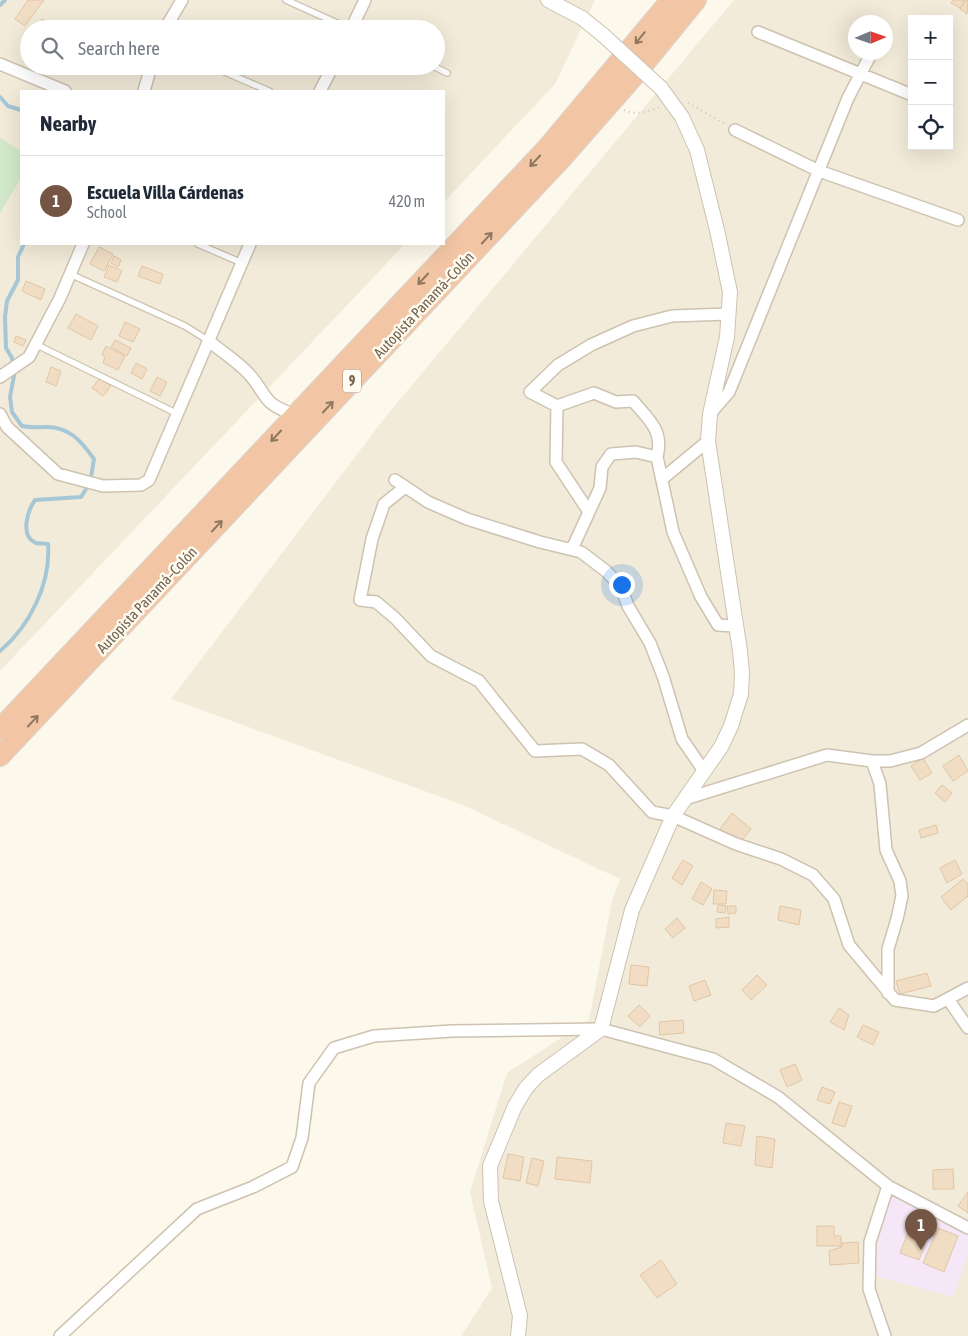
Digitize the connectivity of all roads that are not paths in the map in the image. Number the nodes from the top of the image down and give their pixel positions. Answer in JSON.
{"nodes":[{"id":1,"x":182,"y":0,"type":"edge"},
{"id":2,"x":286,"y":0,"type":"edge"},
{"id":3,"x":364,"y":0,"type":"edge"},
{"id":4,"x":549,"y":0,"type":"edge"},
{"id":5,"x":671,"y":0,"type":"edge"},
{"id":6,"x":696,"y":0,"type":"edge"},
{"id":7,"x":170,"y":20,"type":"edge"},
{"id":8,"x":331,"y":20,"type":"edge"},
{"id":9,"x":355,"y":20,"type":"edge"},
{"id":10,"x":758,"y":32,"type":"dead end"},
{"id":11,"x":868,"y":60,"type":"edge"},
{"id":12,"x":0,"y":64,"type":"edge"},
{"id":13,"x":20,"y":72,"type":"edge"},
{"id":14,"x":861,"y":73,"type":"junction"},
{"id":15,"x":26,"y":75,"type":"edge"},
{"id":16,"x":149,"y":75,"type":"edge"},
{"id":17,"x":232,"y":75,"type":"edge"},
{"id":18,"x":328,"y":75,"type":"edge"},
{"id":19,"x":63,"y":90,"type":"edge"},
{"id":20,"x":144,"y":90,"type":"edge"},
{"id":21,"x":267,"y":90,"type":"edge"},
{"id":22,"x":320,"y":90,"type":"edge"},
{"id":23,"x":908,"y":93,"type":"edge"},
{"id":24,"x":735,"y":130,"type":"road end"},
{"id":25,"x":819,"y":171,"type":"junction"},
{"id":26,"x":958,"y":220,"type":"dead end"},
{"id":27,"x":83,"y":245,"type":"edge"},
{"id":28,"x":200,"y":245,"type":"edge"},
{"id":29,"x":250,"y":245,"type":"edge"},
{"id":30,"x":242,"y":263,"type":"junction"},
{"id":31,"x":70,"y":274,"type":"junction"},
{"id":32,"x":728,"y":314,"type":"junction"},
{"id":33,"x":209,"y":341,"type":"junction"},
{"id":34,"x":35,"y":344,"type":"junction"},
{"id":35,"x":0,"y":377,"type":"edge"},
{"id":36,"x":557,"y":406,"type":"junction"},
{"id":37,"x":0,"y":414,"type":"edge"},
{"id":38,"x":178,"y":414,"type":"junction"},
{"id":39,"x":710,"y":414,"type":"junction"},
{"id":40,"x":295,"y":415,"type":"junction"},
{"id":41,"x":708,"y":441,"type":"junction"},
{"id":42,"x":657,"y":457,"type":"junction"},
{"id":43,"x":662,"y":479,"type":"junction"},
{"id":44,"x":589,"y":512,"type":"junction"},
{"id":45,"x":572,"y":549,"type":"junction"},
{"id":46,"x":735,"y":626,"type":"junction"},
{"id":47,"x":968,"y":725,"type":"edge"},
{"id":48,"x":0,"y":728,"type":"edge"},
{"id":49,"x":0,"y":756,"type":"edge"},
{"id":50,"x":872,"y":762,"type":"junction"},
{"id":51,"x":704,"y":771,"type":"junction"},
{"id":52,"x":685,"y":800,"type":"junction"},
{"id":53,"x":673,"y":816,"type":"junction"},
{"id":54,"x":968,"y":988,"type":"edge"},
{"id":55,"x":888,"y":993,"type":"junction"},
{"id":56,"x":948,"y":999,"type":"junction"},
{"id":57,"x":968,"y":1028,"type":"edge"},
{"id":58,"x":601,"y":1029,"type":"junction"},
{"id":59,"x":888,"y":1186,"type":"junction"},
{"id":60,"x":968,"y":1228,"type":"edge"},
{"id":61,"x":60,"y":1336,"type":"edge"},
{"id":62,"x":518,"y":1336,"type":"edge"},
{"id":63,"x":885,"y":1336,"type":"edge"}],
"edges":[{"from":1,"to":7,"type":"street"},
{"from":2,"to":8,"type":"lane"},
{"from":3,"to":9,"type":"street"},
{"from":4,"to":32,"type":"street","bridge":true},
{"from":5,"to":40,"type":"highway","name":"Autopista Panamá–Colón","number":"9","one_way":true},
{"from":49,"to":6,"type":"highway","name":"Autopista Panamá–Colón","number":"9","one_way":true},
{"from":10,"to":14,"type":"street"},
{"from":11,"to":14,"type":"street"},
{"from":12,"to":13,"type":"street"},
{"from":14,"to":23,"type":"street"},
{"from":14,"to":25,"type":"street"},
{"from":15,"to":19,"type":"street"},
{"from":16,"to":20,"type":"street"},
{"from":17,"to":21,"type":"lane"},
{"from":18,"to":22,"type":"street"},
{"from":24,"to":25,"type":"street"},
{"from":25,"to":26,"type":"street"},
{"from":25,"to":39,"type":"street"},
{"from":27,"to":31,"type":"street"},
{"from":28,"to":30,"type":"lane"},
{"from":29,"to":30,"type":"street"},
{"from":30,"to":33,"type":"street"},
{"from":31,"to":33,"type":"lane"},
{"from":31,"to":34,"type":"street"},
{"from":32,"to":36,"type":"street"},
{"from":32,"to":39,"type":"street"},
{"from":33,"to":38,"type":"street"},
{"from":33,"to":40,"type":"street"},
{"from":34,"to":35,"type":"street"},
{"from":34,"to":38,"type":"lane"},
{"from":36,"to":42,"type":"street"},
{"from":36,"to":44,"type":"street"},
{"from":37,"to":38,"type":"street"},
{"from":39,"to":41,"type":"street"},
{"from":40,"to":48,"type":"highway","name":"Autopista Panamá–Colón","number":"9","one_way":true},
{"from":41,"to":43,"type":"street"},
{"from":41,"to":46,"type":"street"},
{"from":42,"to":43,"type":"street"},
{"from":42,"to":44,"type":"street"},
{"from":43,"to":46,"type":"street"},
{"from":44,"to":45,"type":"street"},
{"from":45,"to":51,"type":"street"},
{"from":45,"to":53,"type":"street"},
{"from":46,"to":51,"type":"street"},
{"from":47,"to":50,"type":"street"},
{"from":50,"to":52,"type":"street"},
{"from":50,"to":55,"type":"street"},
{"from":51,"to":52,"type":"street"},
{"from":52,"to":53,"type":"street"},
{"from":53,"to":55,"type":"street"},
{"from":53,"to":58,"type":"street"},
{"from":54,"to":56,"type":"street"},
{"from":55,"to":56,"type":"street"},
{"from":56,"to":57,"type":"street"},
{"from":58,"to":59,"type":"street"},
{"from":58,"to":61,"type":"street"},
{"from":58,"to":62,"type":"street"},
{"from":59,"to":60,"type":"street"},
{"from":59,"to":63,"type":"street"}]}
